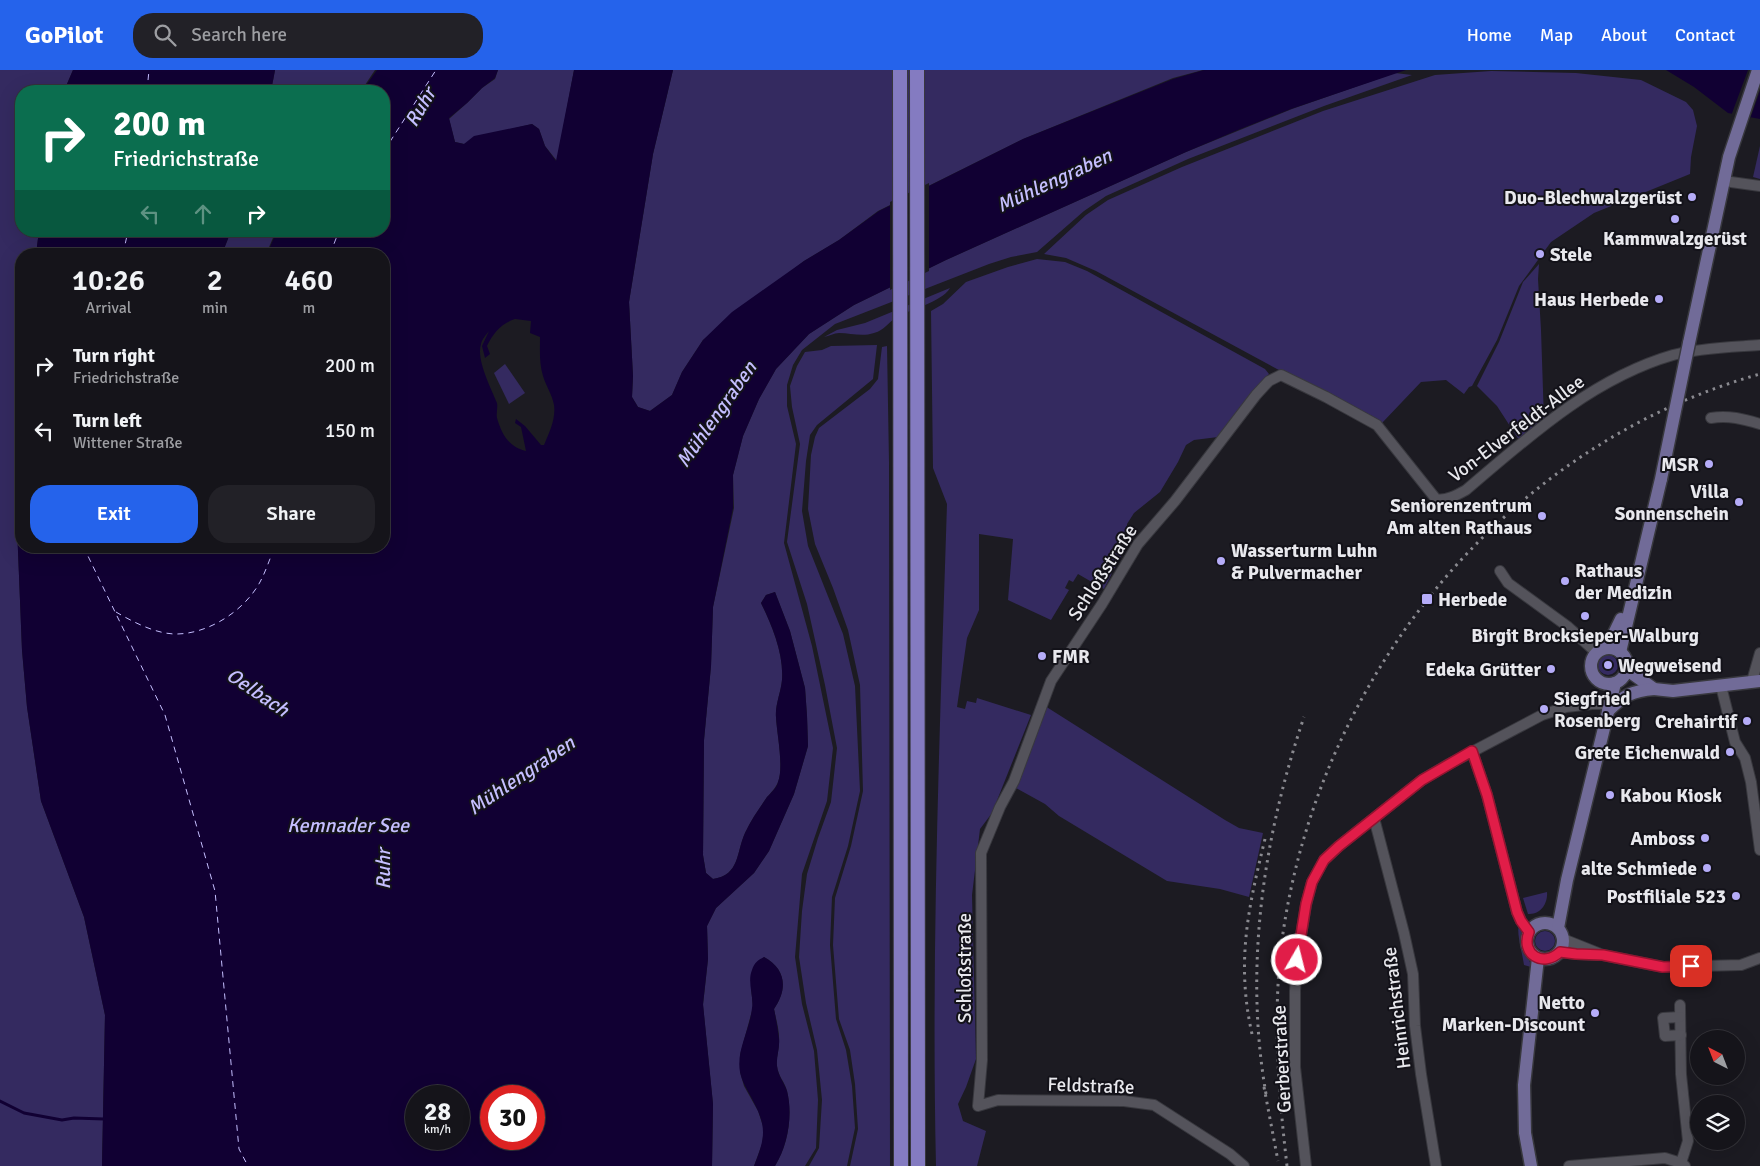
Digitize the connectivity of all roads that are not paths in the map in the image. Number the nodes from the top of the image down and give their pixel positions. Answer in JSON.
{"nodes":[{"id":1,"x":900,"y":70,"type":"edge"},
{"id":2,"x":917,"y":70,"type":"edge"},
{"id":3,"x":1758,"y":70,"type":"edge"},
{"id":4,"x":1732,"y":182,"type":"dead end"},
{"id":5,"x":1760,"y":186,"type":"edge"},
{"id":6,"x":1760,"y":345,"type":"edge"},
{"id":7,"x":1711,"y":418,"type":"dead end"},
{"id":8,"x":1760,"y":424,"type":"edge"},
{"id":9,"x":1436,"y":499,"type":"joint"},
{"id":10,"x":1500,"y":571,"type":"dead end"},
{"id":11,"x":1635,"y":587,"type":"junction"},
{"id":12,"x":1602,"y":650,"type":"junction"},
{"id":13,"x":1620,"y":652,"type":"junction"},
{"id":14,"x":1760,"y":653,"type":"edge"},
{"id":15,"x":1626,"y":669,"type":"junction"},
{"id":16,"x":1756,"y":681,"type":"edge"},
{"id":17,"x":1617,"y":682,"type":"junction"},
{"id":18,"x":1601,"y":683,"type":"junction"},
{"id":19,"x":1721,"y":686,"type":"junction"},
{"id":20,"x":1650,"y":689,"type":"junction"},
{"id":21,"x":1605,"y":707,"type":"junction"},
{"id":22,"x":1472,"y":751,"type":"junction"},
{"id":23,"x":1374,"y":818,"type":"junction"},
{"id":24,"x":1760,"y":850,"type":"edge"},
{"id":25,"x":1529,"y":932,"type":"junction"},
{"id":26,"x":1553,"y":943,"type":"junction"},
{"id":27,"x":1760,"y":958,"type":"edge"},
{"id":28,"x":1680,"y":1005,"type":"dead end"},
{"id":29,"x":1680,"y":1017,"type":"junction"},
{"id":30,"x":1681,"y":1035,"type":"junction"},
{"id":31,"x":978,"y":1106,"type":"joint"},
{"id":32,"x":1684,"y":1164,"type":"edge"},
{"id":33,"x":901,"y":1166,"type":"edge"},
{"id":34,"x":918,"y":1166,"type":"edge"},
{"id":35,"x":1244,"y":1166,"type":"edge"},
{"id":36,"x":1306,"y":1166,"type":"edge"},
{"id":37,"x":1436,"y":1166,"type":"edge"},
{"id":38,"x":1531,"y":1166,"type":"edge"},
{"id":39,"x":1569,"y":1166,"type":"edge"}],
"edges":[{"from":1,"to":33,"type":"highway"},
{"from":2,"to":34,"type":"highway"},
{"from":3,"to":11,"type":"main road","bridge":true},
{"from":4,"to":5,"type":"street"},
{"from":6,"to":9,"type":"street","name":"Von-Elverfeldt-Allee"},
{"from":7,"to":8,"type":"street"},
{"from":9,"to":31,"type":"street","name":"Schloßstraße"},
{"from":10,"to":12,"type":"street"},
{"from":11,"to":12,"type":"main road"},
{"from":11,"to":13,"type":"main road"},
{"from":12,"to":13,"type":"main road"},
{"from":12,"to":18,"type":"main road"},
{"from":13,"to":15,"type":"main road"},
{"from":14,"to":16,"type":"street"},
{"from":15,"to":17,"type":"main road"},
{"from":15,"to":20,"type":"main road"},
{"from":16,"to":19,"type":"main road"},
{"from":17,"to":18,"type":"main road"},
{"from":17,"to":20,"type":"main road"},
{"from":17,"to":21,"type":"main road"},
{"from":18,"to":21,"type":"main road"},
{"from":19,"to":20,"type":"main road"},
{"from":19,"to":24,"type":"street"},
{"from":20,"to":21,"type":"main road"},
{"from":21,"to":22,"type":"street","name":"Gerberstraße"},
{"from":21,"to":26,"type":"main road"},
{"from":22,"to":23,"type":"street","name":"Gerberstraße"},
{"from":22,"to":25,"type":"street"},
{"from":23,"to":36,"type":"street","name":"Gerberstraße"},
{"from":23,"to":37,"type":"street","name":"Heinrichstraße"},
{"from":25,"to":26,"type":"main road"},
{"from":25,"to":26,"type":"main road"},
{"from":26,"to":27,"type":"street"},
{"from":26,"to":38,"type":"main road"},
{"from":28,"to":29,"type":"street"},
{"from":29,"to":30,"type":"street"},
{"from":29,"to":30,"type":"street"},
{"from":30,"to":32,"type":"street"},
{"from":31,"to":35,"type":"street","name":"Feldstraße"},
{"from":32,"to":39,"type":"street"}]}
